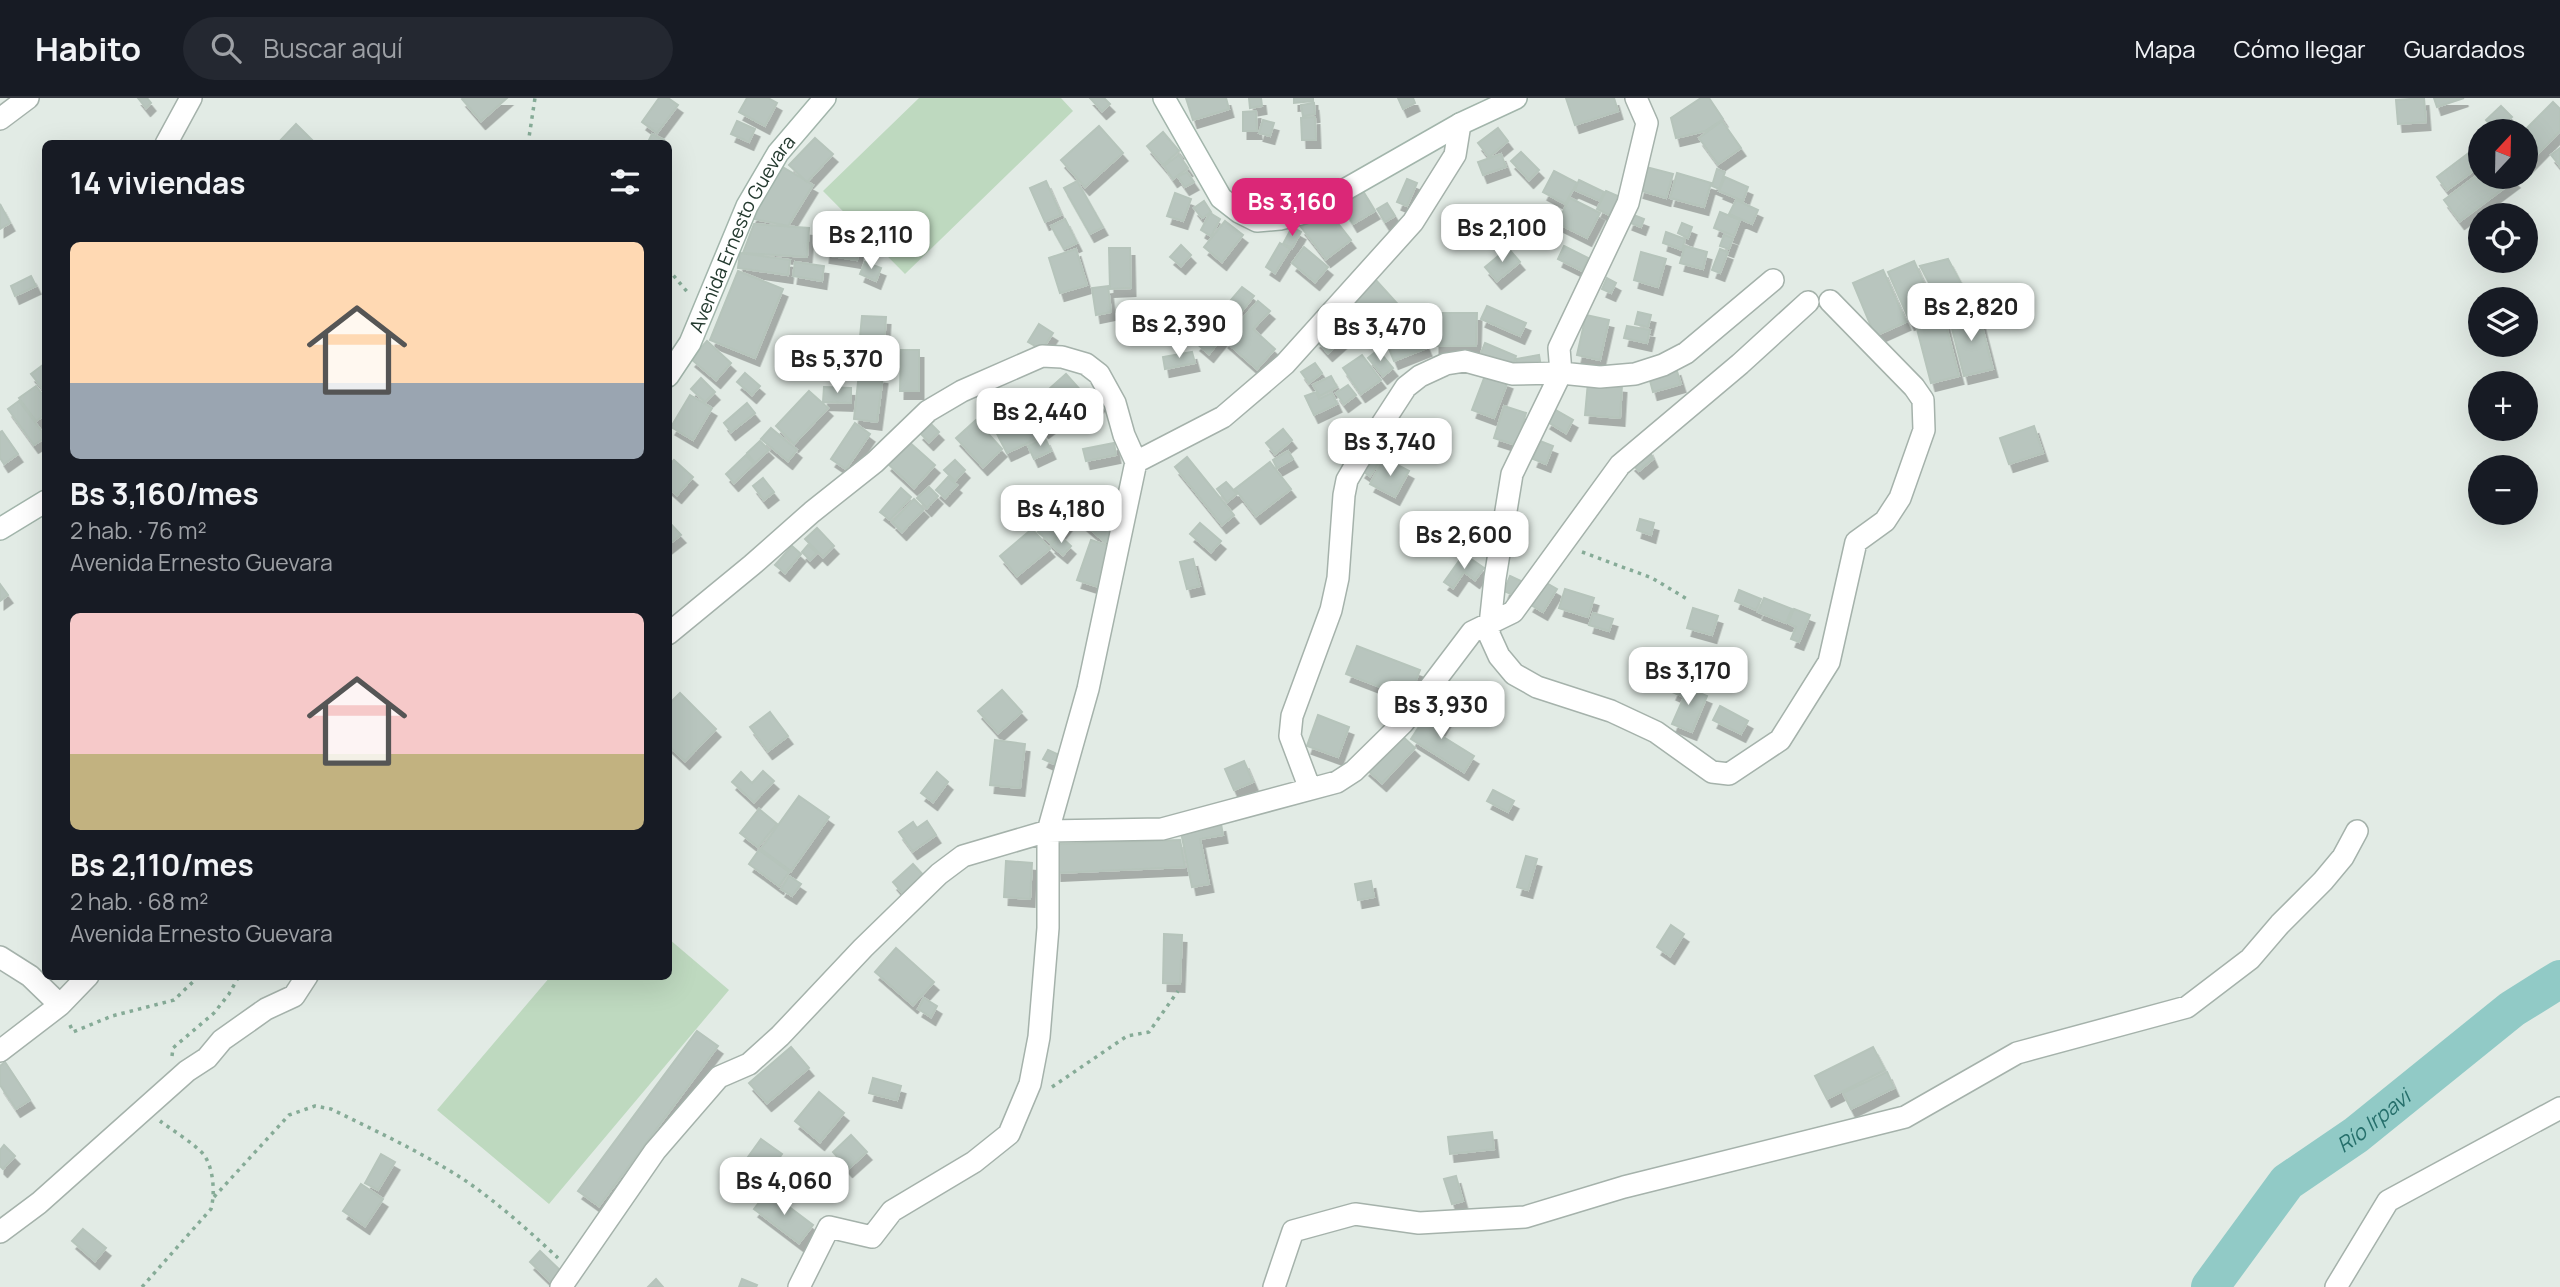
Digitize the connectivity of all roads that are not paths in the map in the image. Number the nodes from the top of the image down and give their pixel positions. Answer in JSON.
{"nodes":[{"id":1,"x":28,"y":98,"type":"edge"},
{"id":2,"x":191,"y":98,"type":"edge"},
{"id":3,"x":824,"y":98,"type":"edge"},
{"id":4,"x":1164,"y":98,"type":"edge"},
{"id":5,"x":1516,"y":98,"type":"edge"},
{"id":6,"x":1636,"y":98,"type":"edge"},
{"id":7,"x":0,"y":119,"type":"edge"},
{"id":8,"x":1460,"y":124,"type":"junction"},
{"id":9,"x":168,"y":140,"type":"edge"},
{"id":10,"x":1773,"y":280,"type":"dead end"},
{"id":11,"x":1830,"y":301,"type":"dead end"},
{"id":12,"x":1808,"y":302,"type":"dead end"},
{"id":13,"x":672,"y":370,"type":"edge"},
{"id":14,"x":1561,"y":373,"type":"junction"},
{"id":15,"x":1136,"y":462,"type":"junction"},
{"id":16,"x":42,"y":503,"type":"edge"},
{"id":17,"x":0,"y":529,"type":"edge"},
{"id":18,"x":1491,"y":621,"type":"junction"},
{"id":19,"x":672,"y":631,"type":"edge"},
{"id":20,"x":1310,"y":789,"type":"junction"},
{"id":21,"x":1048,"y":831,"type":"junction"},
{"id":22,"x":2357,"y":831,"type":"dead end"},
{"id":23,"x":0,"y":957,"type":"edge"},
{"id":24,"x":84,"y":980,"type":"edge"},
{"id":25,"x":304,"y":980,"type":"edge"},
{"id":26,"x":60,"y":1005,"type":"junction"},
{"id":27,"x":0,"y":1051,"type":"edge"},
{"id":28,"x":2560,"y":1108,"type":"edge"},
{"id":29,"x":0,"y":1232,"type":"edge"},
{"id":30,"x":566,"y":1279,"type":"edge"},
{"id":31,"x":799,"y":1287,"type":"edge"},
{"id":32,"x":1275,"y":1287,"type":"edge"},
{"id":33,"x":2336,"y":1287,"type":"edge"}],
"edges":[{"from":1,"to":7,"type":"street"},
{"from":2,"to":9,"type":"street"},
{"from":3,"to":13,"type":"street","name":"Avenida Ernesto Guevara"},
{"from":4,"to":8,"type":"street"},
{"from":5,"to":8,"type":"street"},
{"from":6,"to":14,"type":"street"},
{"from":8,"to":15,"type":"street"},
{"from":10,"to":14,"type":"street"},
{"from":11,"to":18,"type":"street"},
{"from":12,"to":18,"type":"street"},
{"from":14,"to":18,"type":"street"},
{"from":14,"to":20,"type":"street"},
{"from":15,"to":19,"type":"street"},
{"from":15,"to":21,"type":"street"},
{"from":16,"to":17,"type":"street"},
{"from":18,"to":20,"type":"street"},
{"from":20,"to":21,"type":"street"},
{"from":21,"to":30,"type":"street"},
{"from":21,"to":31,"type":"street"},
{"from":22,"to":32,"type":"street"},
{"from":23,"to":26,"type":"street"},
{"from":24,"to":26,"type":"street"},
{"from":25,"to":29,"type":"street"},
{"from":26,"to":27,"type":"street"},
{"from":28,"to":33,"type":"street"}]}
